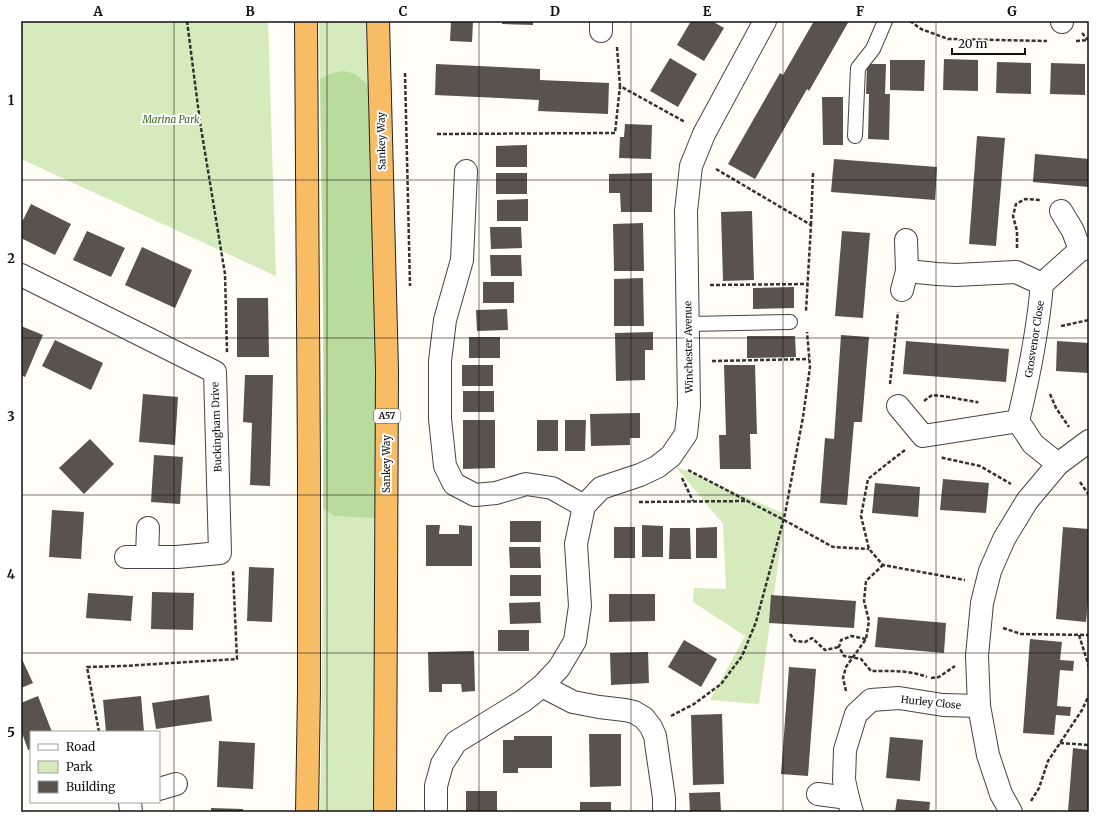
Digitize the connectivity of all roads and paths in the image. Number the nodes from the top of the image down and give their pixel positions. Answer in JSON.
{"nodes":[{"id":1,"x":187,"y":21,"type":"edge"},
{"id":2,"x":306,"y":21,"type":"edge"},
{"id":3,"x":378,"y":21,"type":"edge"},
{"id":4,"x":765,"y":21,"type":"edge"},
{"id":5,"x":885,"y":21,"type":"edge"},
{"id":6,"x":910,"y":21,"type":"edge"},
{"id":7,"x":601,"y":26,"type":"edge"},
{"id":8,"x":1089,"y":40,"type":"edge"},
{"id":9,"x":1050,"y":41,"type":"dead end"},
{"id":10,"x":1073,"y":41,"type":"dead end"},
{"id":11,"x":620,"y":86,"type":"junction"},
{"id":12,"x":437,"y":134,"type":"dead end"},
{"id":13,"x":704,"y":134,"type":"junction"},
{"id":14,"x":855,"y":136,"type":"dead end"},
{"id":15,"x":694,"y":156,"type":"junction"},
{"id":16,"x":466,"y":171,"type":"dead end"},
{"id":17,"x":813,"y":173,"type":"dead end"},
{"id":18,"x":1061,"y":211,"type":"joint"},
{"id":19,"x":811,"y":225,"type":"junction"},
{"id":20,"x":906,"y":240,"type":"dead end"},
{"id":21,"x":1084,"y":249,"type":"edge"},
{"id":22,"x":1016,"y":272,"type":"junction"},
{"id":23,"x":21,"y":275,"type":"edge"},
{"id":24,"x":904,"y":280,"type":"junction"},
{"id":25,"x":808,"y":284,"type":"junction"},
{"id":26,"x":1042,"y":284,"type":"junction"},
{"id":27,"x":687,"y":286,"type":"junction"},
{"id":28,"x":806,"y":314,"type":"dead end"},
{"id":29,"x":790,"y":322,"type":"dead end"},
{"id":30,"x":688,"y":324,"type":"junction"},
{"id":31,"x":806,"y":329,"type":"dead end"},
{"id":32,"x":809,"y":359,"type":"junction"},
{"id":33,"x":689,"y":361,"type":"junction"},
{"id":34,"x":215,"y":372,"type":"junction"},
{"id":35,"x":903,"y":412,"type":"junction"},
{"id":36,"x":1018,"y":421,"type":"junction"},
{"id":37,"x":983,"y":427,"type":"junction"},
{"id":38,"x":924,"y":436,"type":"junction"},
{"id":39,"x":1089,"y":441,"type":"edge"},
{"id":40,"x":671,"y":456,"type":"junction"},
{"id":41,"x":1058,"y":464,"type":"junction"},
{"id":42,"x":1080,"y":482,"type":"dead end"},
{"id":43,"x":1089,"y":495,"type":"edge"},
{"id":44,"x":1030,"y":498,"type":"junction"},
{"id":45,"x":748,"y":501,"type":"junction"},
{"id":46,"x":638,"y":502,"type":"dead end"},
{"id":47,"x":584,"y":506,"type":"junction"},
{"id":48,"x":784,"y":520,"type":"junction"},
{"id":49,"x":148,"y":528,"type":"dead end"},
{"id":50,"x":869,"y":549,"type":"junction"},
{"id":51,"x":220,"y":553,"type":"junction"},
{"id":52,"x":883,"y":565,"type":"junction"},
{"id":53,"x":987,"y":584,"type":"junction"},
{"id":54,"x":980,"y":621,"type":"junction"},
{"id":55,"x":790,"y":634,"type":"dead end"},
{"id":56,"x":1079,"y":635,"type":"junction"},
{"id":57,"x":1089,"y":635,"type":"edge"},
{"id":58,"x":866,"y":639,"type":"junction"},
{"id":59,"x":839,"y":647,"type":"junction"},
{"id":60,"x":977,"y":656,"type":"junction"},
{"id":61,"x":853,"y":658,"type":"junction"},
{"id":62,"x":1089,"y":667,"type":"edge"},
{"id":63,"x":542,"y":686,"type":"junction"},
{"id":64,"x":1089,"y":695,"type":"edge"},
{"id":65,"x":979,"y":706,"type":"junction"},
{"id":66,"x":856,"y":714,"type":"junction"},
{"id":67,"x":651,"y":727,"type":"junction"},
{"id":68,"x":99,"y":731,"type":"edge"},
{"id":69,"x":1060,"y":743,"type":"junction"},
{"id":70,"x":1089,"y":745,"type":"edge"},
{"id":71,"x":818,"y":794,"type":"dead end"},
{"id":72,"x":850,"y":805,"type":"edge"},
{"id":73,"x":1020,"y":809,"type":"edge"},
{"id":74,"x":307,"y":812,"type":"edge"},
{"id":75,"x":385,"y":812,"type":"edge"},
{"id":76,"x":436,"y":812,"type":"edge"},
{"id":77,"x":664,"y":812,"type":"edge"}],
"edges":[{"from":1,"to":34,"type":"path"},
{"from":2,"to":74,"type":"highway"},
{"from":3,"to":75,"type":"highway","name":"Sankey Way","number":"A57"},
{"from":4,"to":13,"type":"street","name":"Winchester Avenue"},
{"from":5,"to":14,"type":"lane"},
{"from":6,"to":9,"type":"path"},
{"from":7,"to":11,"type":"path"},
{"from":8,"to":10,"type":"path"},
{"from":11,"to":12,"type":"path"},
{"from":11,"to":13,"type":"path"},
{"from":13,"to":15,"type":"street","name":"Winchester Avenue"},
{"from":15,"to":19,"type":"path"},
{"from":15,"to":27,"type":"street","name":"Winchester Avenue"},
{"from":16,"to":47,"type":"street"},
{"from":17,"to":19,"type":"path"},
{"from":18,"to":21,"type":"street"},
{"from":18,"to":22,"type":"path"},
{"from":19,"to":25,"type":"path"},
{"from":20,"to":24,"type":"street"},
{"from":21,"to":26,"type":"street"},
{"from":22,"to":24,"type":"street"},
{"from":22,"to":26,"type":"street"},
{"from":23,"to":34,"type":"street","name":"Buckingham Drive"},
{"from":24,"to":35,"type":"path"},
{"from":25,"to":27,"type":"path"},
{"from":25,"to":28,"type":"path"},
{"from":26,"to":36,"type":"street","name":"Grosvenor Close"},
{"from":27,"to":30,"type":"street","name":"Winchester Avenue"},
{"from":29,"to":30,"type":"lane"},
{"from":30,"to":33,"type":"street","name":"Winchester Avenue"},
{"from":31,"to":32,"type":"path"},
{"from":32,"to":33,"type":"path"},
{"from":32,"to":48,"type":"path"},
{"from":33,"to":40,"type":"street","name":"Winchester Avenue"},
{"from":34,"to":51,"type":"street","name":"Buckingham Drive"},
{"from":35,"to":37,"type":"path"},
{"from":35,"to":38,"type":"street"},
{"from":36,"to":37,"type":"street"},
{"from":36,"to":41,"type":"street"},
{"from":37,"to":38,"type":"street"},
{"from":38,"to":44,"type":"path"},
{"from":38,"to":50,"type":"path"},
{"from":39,"to":41,"type":"street"},
{"from":40,"to":45,"type":"path"},
{"from":40,"to":47,"type":"street","name":"Winchester Avenue"},
{"from":41,"to":44,"type":"street"},
{"from":42,"to":43,"type":"path"},
{"from":44,"to":53,"type":"street"},
{"from":45,"to":46,"type":"path"},
{"from":45,"to":48,"type":"path"},
{"from":47,"to":63,"type":"street"},
{"from":48,"to":50,"type":"path"},
{"from":48,"to":67,"type":"path"},
{"from":49,"to":51,"type":"street"},
{"from":50,"to":52,"type":"path"},
{"from":51,"to":68,"type":"path"},
{"from":52,"to":53,"type":"path"},
{"from":52,"to":58,"type":"path"},
{"from":53,"to":54,"type":"street"},
{"from":54,"to":56,"type":"path"},
{"from":54,"to":60,"type":"street"},
{"from":55,"to":59,"type":"path"},
{"from":56,"to":57,"type":"path"},
{"from":56,"to":62,"type":"path"},
{"from":58,"to":59,"type":"path"},
{"from":58,"to":61,"type":"path"},
{"from":59,"to":61,"type":"path"},
{"from":60,"to":61,"type":"path"},
{"from":60,"to":65,"type":"street"},
{"from":61,"to":66,"type":"path"},
{"from":63,"to":67,"type":"street"},
{"from":63,"to":76,"type":"street"},
{"from":64,"to":69,"type":"path"},
{"from":65,"to":66,"type":"street","name":"Hurley Close"},
{"from":65,"to":73,"type":"street"},
{"from":66,"to":72,"type":"street","name":"Hurley Close"},
{"from":67,"to":77,"type":"street"},
{"from":69,"to":70,"type":"path"},
{"from":69,"to":73,"type":"path"},
{"from":71,"to":72,"type":"street","name":"Hurley Close"}]}
